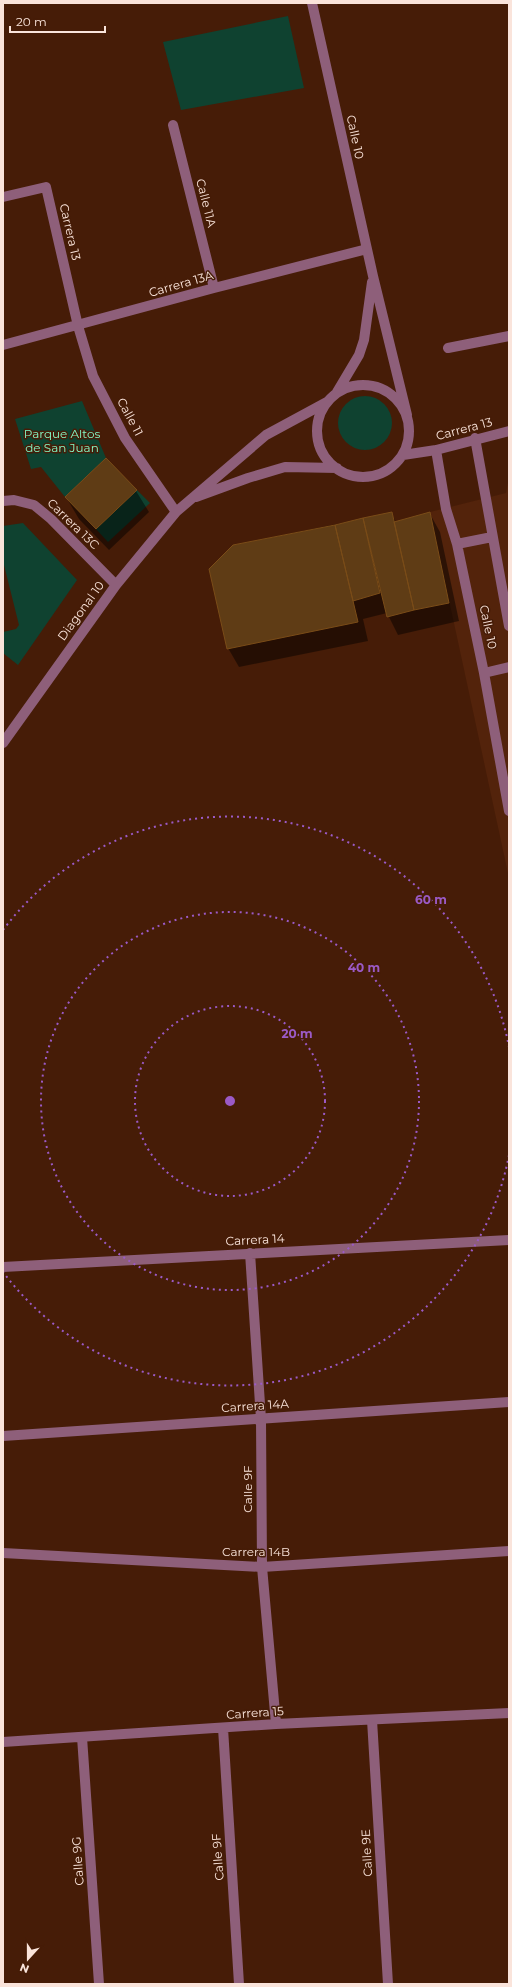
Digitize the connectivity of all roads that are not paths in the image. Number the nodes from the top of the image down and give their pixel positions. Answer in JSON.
{"nodes":[{"id":1,"x":312,"y":3,"type":"edge"},
{"id":2,"x":173,"y":125,"type":"dead end"},
{"id":3,"x":3,"y":197,"type":"edge"},
{"id":4,"x":367,"y":249,"type":"junction"},
{"id":5,"x":372,"y":276,"type":"junction"},
{"id":6,"x":214,"y":288,"type":"junction"},
{"id":7,"x":78,"y":326,"type":"junction"},
{"id":8,"x":509,"y":336,"type":"edge"},
{"id":9,"x":3,"y":345,"type":"edge"},
{"id":10,"x":448,"y":348,"type":"dead end"},
{"id":11,"x":337,"y":392,"type":"junction"},
{"id":12,"x":328,"y":402,"type":"junction"},
{"id":13,"x":407,"y":415,"type":"junction"},
{"id":14,"x":509,"y":431,"type":"edge"},
{"id":15,"x":409,"y":436,"type":"junction"},
{"id":16,"x":475,"y":438,"type":"junction"},
{"id":17,"x":436,"y":450,"type":"junction"},
{"id":18,"x":424,"y":451,"type":"junction"},
{"id":19,"x":402,"y":455,"type":"junction"},
{"id":20,"x":337,"y":468,"type":"junction"},
{"id":21,"x":189,"y":500,"type":"junction"},
{"id":22,"x":3,"y":501,"type":"edge"},
{"id":23,"x":176,"y":512,"type":"junction"},
{"id":24,"x":492,"y":537,"type":"junction"},
{"id":25,"x":457,"y":544,"type":"junction"},
{"id":26,"x":116,"y":585,"type":"junction"},
{"id":27,"x":509,"y":626,"type":"edge"},
{"id":28,"x":509,"y":667,"type":"edge"},
{"id":29,"x":484,"y":673,"type":"junction"},
{"id":30,"x":3,"y":743,"type":"edge"},
{"id":31,"x":509,"y":811,"type":"edge"},
{"id":32,"x":509,"y":1240,"type":"edge"},
{"id":33,"x":250,"y":1253,"type":"junction"},
{"id":34,"x":3,"y":1267,"type":"edge"},
{"id":35,"x":509,"y":1402,"type":"edge"},
{"id":36,"x":261,"y":1419,"type":"junction"},
{"id":37,"x":3,"y":1436,"type":"edge"},
{"id":38,"x":509,"y":1551,"type":"edge"},
{"id":39,"x":3,"y":1553,"type":"edge"},
{"id":40,"x":262,"y":1567,"type":"junction"},
{"id":41,"x":509,"y":1713,"type":"edge"},
{"id":42,"x":372,"y":1720,"type":"junction"},
{"id":43,"x":276,"y":1724,"type":"junction"},
{"id":44,"x":223,"y":1728,"type":"junction"},
{"id":45,"x":82,"y":1737,"type":"junction"},
{"id":46,"x":3,"y":1742,"type":"edge"},
{"id":47,"x":99,"y":1984,"type":"edge"},
{"id":48,"x":239,"y":1984,"type":"edge"},
{"id":49,"x":388,"y":1984,"type":"edge"}],
"edges":[{"from":1,"to":4,"type":"street","name":"Calle 10"},
{"from":2,"to":6,"type":"street","name":"Calle 11A"},
{"from":3,"to":7,"type":"street","name":"Carrera 13"},
{"from":4,"to":5,"type":"street","name":"Calle 10"},
{"from":4,"to":6,"type":"street","name":"Carrera 13A"},
{"from":5,"to":11,"type":"street","name":"Calle 10"},
{"from":5,"to":13,"type":"street","name":"Calle 10"},
{"from":6,"to":7,"type":"street","name":"Carrera 13A"},
{"from":7,"to":9,"type":"street","name":"Carrera 13A"},
{"from":7,"to":23,"type":"street","name":"Calle 11"},
{"from":8,"to":10,"type":"street"},
{"from":11,"to":12,"type":"street"},
{"from":11,"to":13,"type":"street"},
{"from":12,"to":20,"type":"street"},
{"from":12,"to":21,"type":"street","name":"Diagonal 10"},
{"from":13,"to":15,"type":"street"},
{"from":14,"to":16,"type":"street","name":"Carrera 13"},
{"from":15,"to":18,"type":"street","name":"Carrera 13"},
{"from":15,"to":19,"type":"street"},
{"from":16,"to":17,"type":"street","name":"Carrera 13"},
{"from":16,"to":24,"type":"street"},
{"from":17,"to":18,"type":"street","name":"Carrera 13"},
{"from":17,"to":25,"type":"street","name":"Calle 10"},
{"from":18,"to":19,"type":"street","name":"Carrera 13"},
{"from":19,"to":20,"type":"street"},
{"from":20,"to":21,"type":"street","name":"Diagonal 10"},
{"from":21,"to":23,"type":"street","name":"Diagonal 10"},
{"from":22,"to":26,"type":"street","name":"Carrera 13C"},
{"from":23,"to":26,"type":"street","name":"Diagonal 10"},
{"from":24,"to":25,"type":"street"},
{"from":24,"to":27,"type":"street"},
{"from":25,"to":29,"type":"street","name":"Calle 10"},
{"from":26,"to":30,"type":"street","name":"Diagonal 10"},
{"from":28,"to":29,"type":"street"},
{"from":29,"to":31,"type":"street","name":"Calle 10"},
{"from":32,"to":33,"type":"street","name":"Carrera 14"},
{"from":33,"to":34,"type":"street","name":"Carrera 14"},
{"from":33,"to":36,"type":"street","name":"Calle 9F"},
{"from":35,"to":36,"type":"street","name":"Carrera 14A"},
{"from":36,"to":37,"type":"street","name":"Carrera 14A"},
{"from":36,"to":40,"type":"street","name":"Calle 9F"},
{"from":38,"to":40,"type":"street","name":"Carrera 14B"},
{"from":39,"to":40,"type":"street","name":"Carrera 14B"},
{"from":40,"to":43,"type":"street","name":"Calle 9F"},
{"from":41,"to":42,"type":"street","name":"Carrera 15"},
{"from":42,"to":43,"type":"street","name":"Carrera 15"},
{"from":42,"to":49,"type":"street","name":"Calle 9E"},
{"from":43,"to":44,"type":"street","name":"Carrera 15"},
{"from":44,"to":45,"type":"street","name":"Carrera 15"},
{"from":44,"to":48,"type":"street","name":"Calle 9F"},
{"from":45,"to":46,"type":"street","name":"Carrera 15"},
{"from":45,"to":47,"type":"street","name":"Calle 9G"}]}
